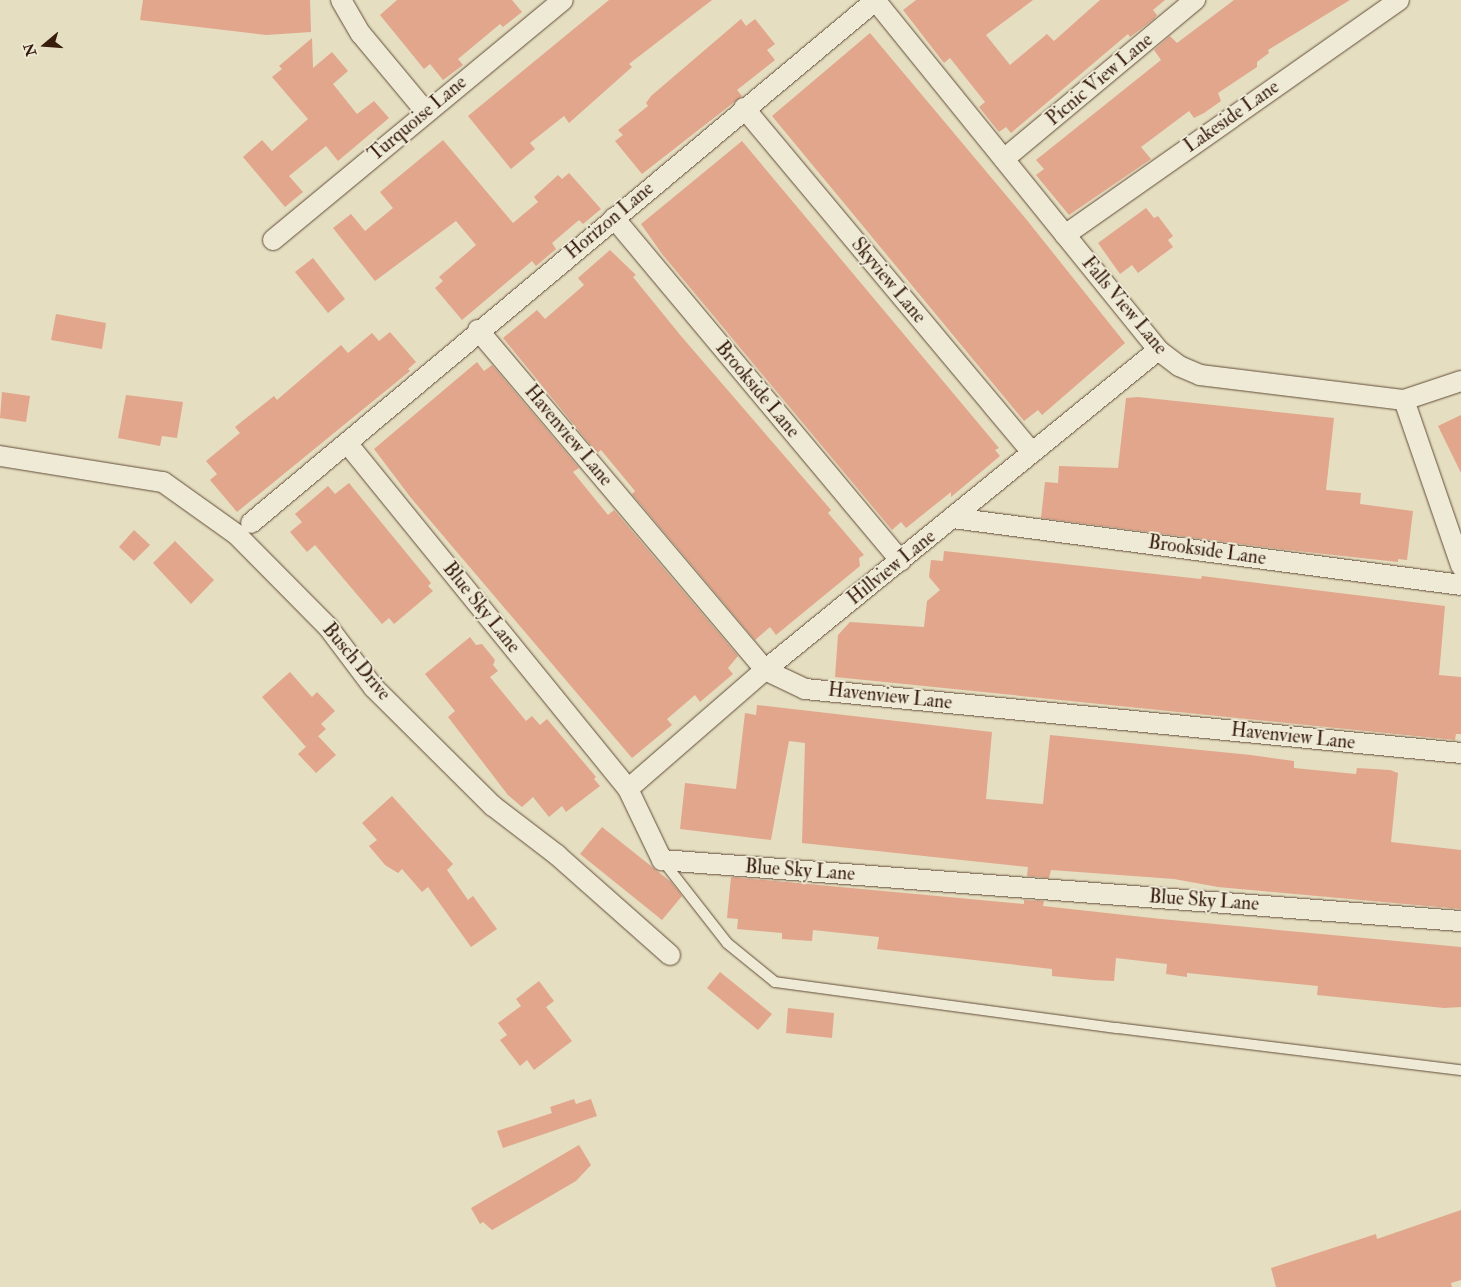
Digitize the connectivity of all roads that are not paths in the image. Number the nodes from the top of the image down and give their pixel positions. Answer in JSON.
{"nodes":[{"id":1,"x":341,"y":0,"type":"edge"},
{"id":2,"x":563,"y":0,"type":"edge"},
{"id":3,"x":876,"y":0,"type":"edge"},
{"id":4,"x":1195,"y":0,"type":"edge"},
{"id":5,"x":1399,"y":0,"type":"edge"},
{"id":6,"x":909,"y":42,"type":"joint"},
{"id":7,"x":744,"y":108,"type":"junction"},
{"id":8,"x":426,"y":112,"type":"junction"},
{"id":9,"x":1004,"y":159,"type":"junction"},
{"id":10,"x":614,"y":218,"type":"junction"},
{"id":11,"x":1065,"y":235,"type":"junction"},
{"id":12,"x":273,"y":240,"type":"dead end"},
{"id":13,"x":478,"y":330,"type":"junction"},
{"id":14,"x":1158,"y":350,"type":"junction"},
{"id":15,"x":1461,"y":382,"type":"edge"},
{"id":16,"x":1404,"y":400,"type":"junction"},
{"id":17,"x":347,"y":443,"type":"junction"},
{"id":18,"x":1032,"y":453,"type":"junction"},
{"id":19,"x":0,"y":456,"type":"edge"},
{"id":20,"x":953,"y":518,"type":"junction"},
{"id":21,"x":251,"y":523,"type":"dead end"},
{"id":22,"x":901,"y":561,"type":"junction"},
{"id":23,"x":1461,"y":566,"type":"edge"},
{"id":24,"x":1461,"y":585,"type":"edge"},
{"id":25,"x":766,"y":670,"type":"junction"},
{"id":26,"x":1461,"y":753,"type":"edge"},
{"id":27,"x":628,"y":789,"type":"junction"},
{"id":28,"x":662,"y":860,"type":"junction"},
{"id":29,"x":1461,"y":921,"type":"edge"},
{"id":30,"x":670,"y":955,"type":"dead end"},
{"id":31,"x":1461,"y":1070,"type":"edge"}],
"edges":[{"from":1,"to":8,"type":"street"},
{"from":2,"to":8,"type":"street","name":"Turquoise Lane"},
{"from":3,"to":6,"type":"street","name":"Horizon Lane"},
{"from":3,"to":7,"type":"street","name":"Horizon Lane"},
{"from":4,"to":9,"type":"street","name":"Picnic View Lane"},
{"from":5,"to":11,"type":"street","name":"Lakeside Lane"},
{"from":6,"to":9,"type":"street","name":"Falls View Lane"},
{"from":7,"to":10,"type":"street","name":"Horizon Lane"},
{"from":7,"to":18,"type":"street","name":"Skyview Lane"},
{"from":8,"to":12,"type":"street","name":"Turquoise Lane"},
{"from":9,"to":11,"type":"street","name":"Falls View Lane"},
{"from":10,"to":13,"type":"street","name":"Horizon Lane"},
{"from":10,"to":22,"type":"street","name":"Brookside Lane"},
{"from":11,"to":14,"type":"street","name":"Falls View Lane"},
{"from":13,"to":17,"type":"street","name":"Horizon Lane"},
{"from":13,"to":25,"type":"street","name":"Havenview Lane"},
{"from":14,"to":16,"type":"street","name":"Falls View Lane"},
{"from":14,"to":18,"type":"street","name":"Hillview Lane"},
{"from":15,"to":16,"type":"street","name":"Falls View Lane"},
{"from":16,"to":23,"type":"street"},
{"from":17,"to":21,"type":"street","name":"Horizon Lane"},
{"from":17,"to":27,"type":"street","name":"Blue Sky Lane"},
{"from":18,"to":20,"type":"street","name":"Hillview Lane"},
{"from":19,"to":30,"type":"street","name":"Busch Drive"},
{"from":20,"to":22,"type":"street","name":"Hillview Lane"},
{"from":20,"to":24,"type":"street","name":"Brookside Lane"},
{"from":22,"to":25,"type":"street","name":"Hillview Lane"},
{"from":25,"to":26,"type":"street","name":"Havenview Lane"},
{"from":25,"to":27,"type":"street","name":"Hillview Lane"},
{"from":27,"to":28,"type":"street","name":"Blue Sky Lane"},
{"from":28,"to":29,"type":"street","name":"Blue Sky Lane"},
{"from":28,"to":31,"type":"lane"}]}
